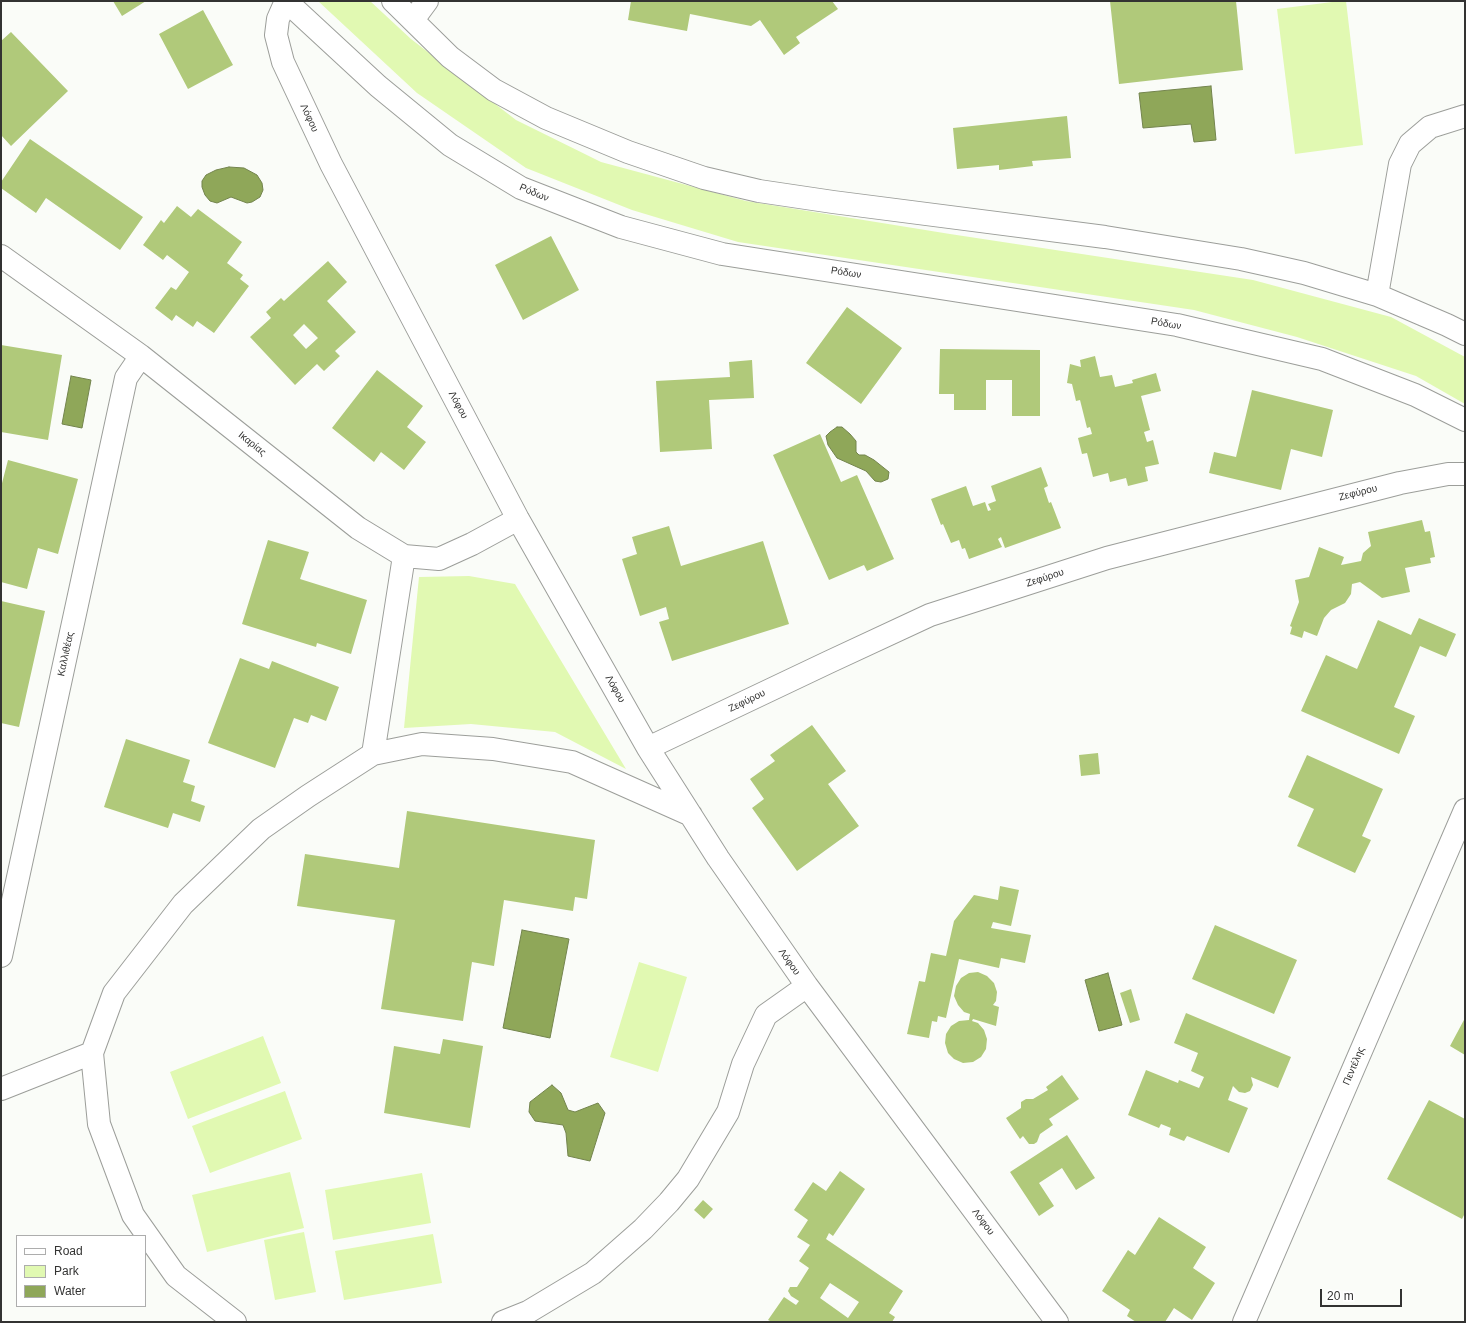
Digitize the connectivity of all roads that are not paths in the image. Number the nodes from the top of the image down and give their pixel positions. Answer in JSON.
{"nodes":[{"id":1,"x":286,"y":1,"type":"edge"},
{"id":2,"x":393,"y":1,"type":"edge"},
{"id":3,"x":427,"y":1,"type":"edge"},
{"id":4,"x":413,"y":20,"type":"junction"},
{"id":5,"x":1465,"y":116,"type":"edge"},
{"id":6,"x":1,"y":256,"type":"edge"},
{"id":7,"x":1377,"y":295,"type":"junction"},
{"id":8,"x":1465,"y":334,"type":"edge"},
{"id":9,"x":141,"y":356,"type":"junction"},
{"id":10,"x":1465,"y":420,"type":"edge"},
{"id":11,"x":1465,"y":474,"type":"edge"},
{"id":12,"x":518,"y":519,"type":"junction"},
{"id":13,"x":404,"y":556,"type":"junction"},
{"id":14,"x":648,"y":748,"type":"junction"},
{"id":15,"x":373,"y":754,"type":"junction"},
{"id":16,"x":1465,"y":810,"type":"edge"},
{"id":17,"x":691,"y":815,"type":"junction"},
{"id":18,"x":1,"y":956,"type":"edge"},
{"id":19,"x":806,"y":986,"type":"junction"},
{"id":20,"x":92,"y":1053,"type":"junction"},
{"id":21,"x":1,"y":1089,"type":"edge"},
{"id":22,"x":235,"y":1322,"type":"edge"},
{"id":23,"x":503,"y":1322,"type":"edge"},
{"id":24,"x":1057,"y":1322,"type":"edge"},
{"id":25,"x":1244,"y":1322,"type":"edge"}],
"edges":[{"from":1,"to":10,"type":"street","name":"Ρόδων"},
{"from":1,"to":12,"type":"street","name":"Λόφου"},
{"from":2,"to":4,"type":"street"},
{"from":3,"to":4,"type":"street"},
{"from":4,"to":7,"type":"street"},
{"from":5,"to":7,"type":"street"},
{"from":6,"to":9,"type":"street","name":"Ικαρίας"},
{"from":7,"to":8,"type":"street"},
{"from":9,"to":13,"type":"street","name":"Ικαρίας"},
{"from":9,"to":18,"type":"street","name":"Καλλιθέας"},
{"from":11,"to":14,"type":"street","name":"Ζεφύρου"},
{"from":12,"to":13,"type":"street","name":"Ικαρίας"},
{"from":12,"to":14,"type":"street","name":"Λόφου"},
{"from":13,"to":15,"type":"street"},
{"from":14,"to":17,"type":"street","name":"Λόφου"},
{"from":15,"to":17,"type":"street"},
{"from":15,"to":20,"type":"street"},
{"from":16,"to":25,"type":"street","name":"Πεντέλης"},
{"from":17,"to":19,"type":"street","name":"Λόφου"},
{"from":19,"to":23,"type":"street"},
{"from":19,"to":24,"type":"street","name":"Λόφου"},
{"from":20,"to":21,"type":"street"},
{"from":20,"to":22,"type":"street"}]}
